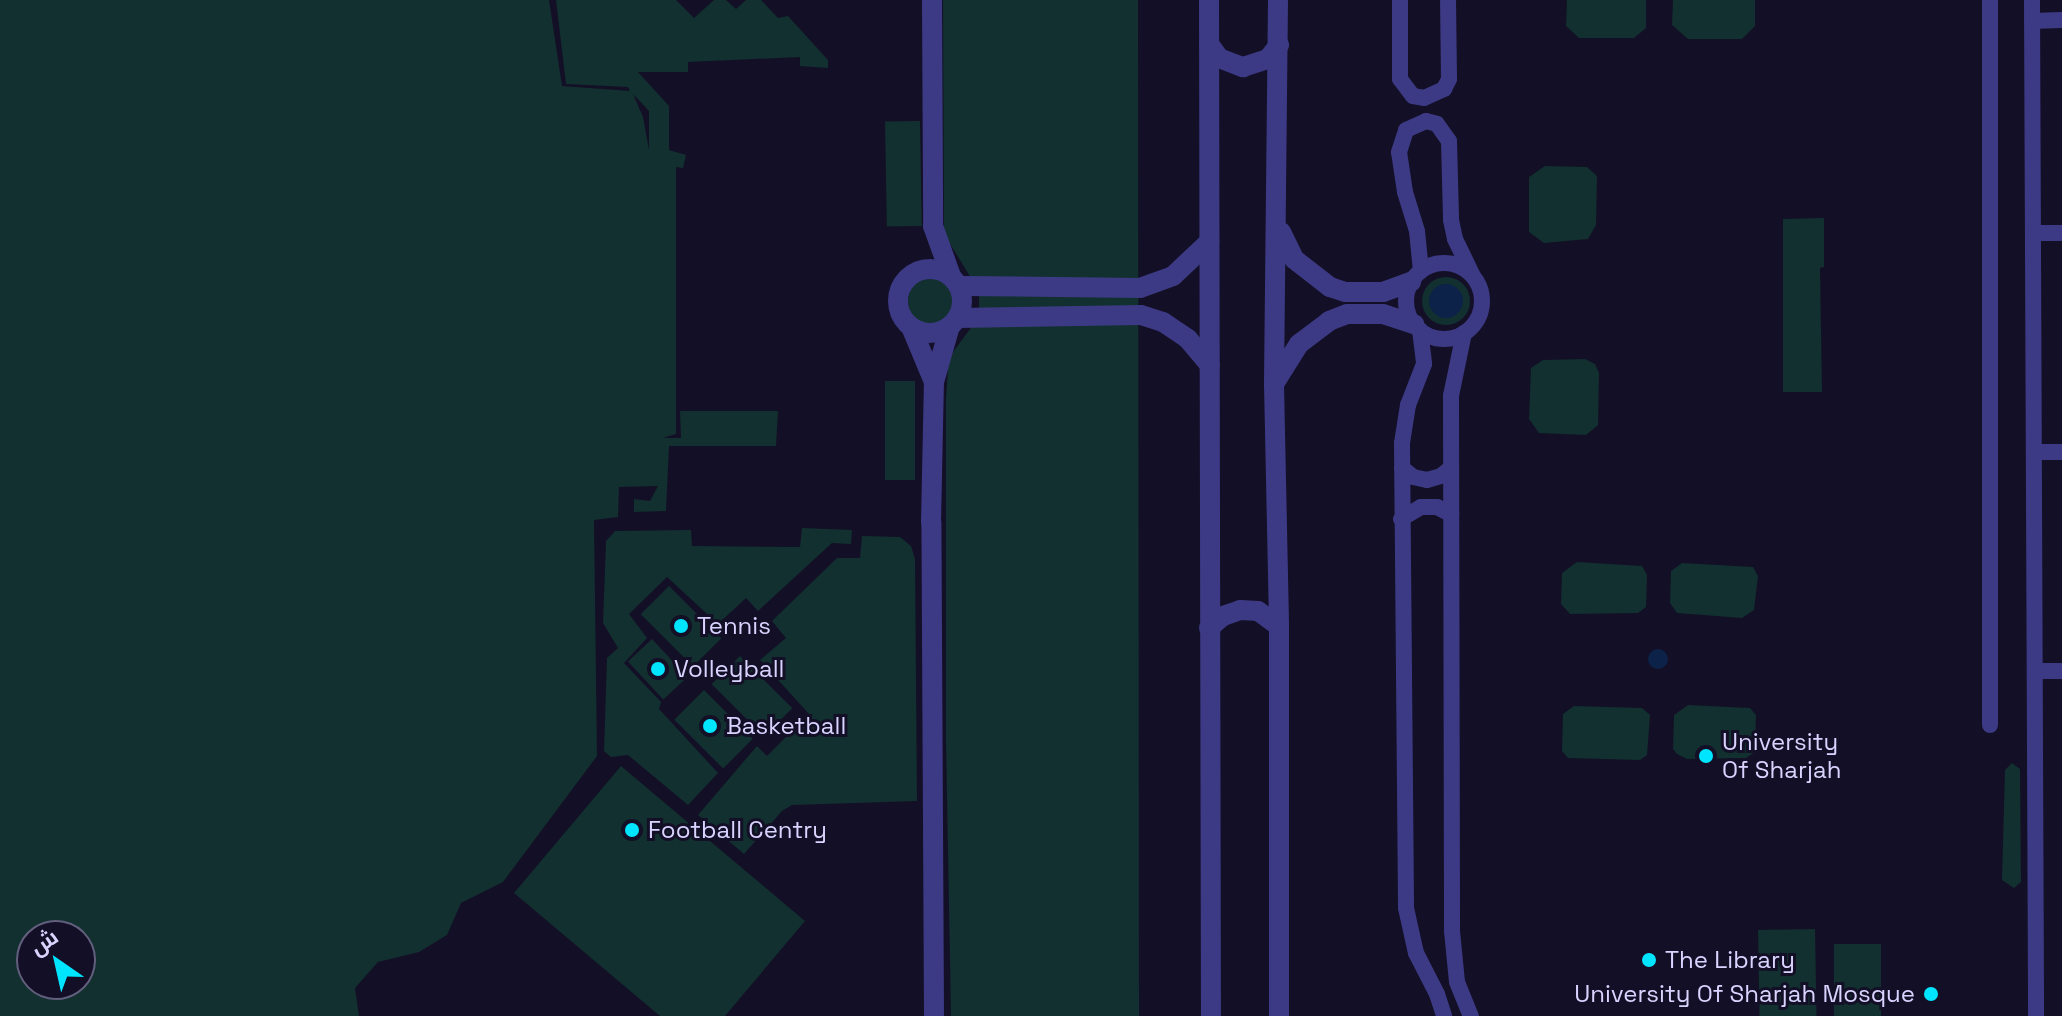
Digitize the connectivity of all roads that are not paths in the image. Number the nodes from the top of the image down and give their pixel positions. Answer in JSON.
{"nodes":[{"id":1,"x":932,"y":0,"type":"edge"},
{"id":2,"x":1209,"y":0,"type":"edge"},
{"id":3,"x":1278,"y":0,"type":"edge"},
{"id":4,"x":1400,"y":0,"type":"edge"},
{"id":5,"x":1448,"y":0,"type":"edge"},
{"id":6,"x":1990,"y":0,"type":"edge"},
{"id":7,"x":2032,"y":0,"type":"edge"},
{"id":8,"x":2062,"y":20,"type":"edge"},
{"id":9,"x":2032,"y":21,"type":"junction"},
{"id":10,"x":1209,"y":44,"type":"junction"},
{"id":11,"x":1279,"y":45,"type":"junction"},
{"id":12,"x":1277,"y":220,"type":"junction"},
{"id":13,"x":933,"y":226,"type":"junction"},
{"id":14,"x":2033,"y":233,"type":"junction"},
{"id":15,"x":2062,"y":233,"type":"edge"},
{"id":16,"x":1209,"y":242,"type":"junction"},
{"id":17,"x":911,"y":275,"type":"junction"},
{"id":18,"x":1473,"y":276,"type":"junction"},
{"id":19,"x":1416,"y":277,"type":"junction"},
{"id":20,"x":955,"y":281,"type":"junction"},
{"id":21,"x":1120,"y":290,"type":"junction"},
{"id":22,"x":1345,"y":292,"type":"junction"},
{"id":23,"x":1120,"y":313,"type":"junction"},
{"id":24,"x":1347,"y":314,"type":"junction"},
{"id":25,"x":954,"y":322,"type":"junction"},
{"id":26,"x":911,"y":327,"type":"junction"},
{"id":27,"x":1417,"y":327,"type":"junction"},
{"id":28,"x":1464,"y":333,"type":"junction"},
{"id":29,"x":1210,"y":365,"type":"junction"},
{"id":30,"x":934,"y":382,"type":"junction"},
{"id":31,"x":1274,"y":384,"type":"junction"},
{"id":32,"x":2034,"y":452,"type":"junction"},
{"id":33,"x":2062,"y":452,"type":"edge"},
{"id":34,"x":1402,"y":468,"type":"junction"},
{"id":35,"x":1451,"y":468,"type":"junction"},
{"id":36,"x":1451,"y":514,"type":"junction"},
{"id":37,"x":1401,"y":519,"type":"junction"},
{"id":38,"x":1279,"y":626,"type":"junction"},
{"id":39,"x":1209,"y":628,"type":"junction"},
{"id":40,"x":2035,"y":671,"type":"junction"},
{"id":41,"x":2062,"y":671,"type":"edge"},
{"id":42,"x":1990,"y":725,"type":"dead end"},
{"id":43,"x":934,"y":1016,"type":"edge"},
{"id":44,"x":1211,"y":1016,"type":"edge"},
{"id":45,"x":1279,"y":1016,"type":"edge"},
{"id":46,"x":1444,"y":1016,"type":"edge"},
{"id":47,"x":1471,"y":1016,"type":"edge"},
{"id":48,"x":2036,"y":1016,"type":"edge"}],
"edges":[{"from":1,"to":13,"type":"street"},
{"from":2,"to":10,"type":"street"},
{"from":3,"to":11,"type":"street"},
{"from":4,"to":5,"type":"street"},
{"from":6,"to":42,"type":"street"},
{"from":7,"to":9,"type":"street"},
{"from":8,"to":9,"type":"street"},
{"from":9,"to":14,"type":"street"},
{"from":10,"to":11,"type":"street"},
{"from":10,"to":16,"type":"street"},
{"from":11,"to":12,"type":"street"},
{"from":12,"to":22,"type":"street"},
{"from":12,"to":31,"type":"street"},
{"from":13,"to":17,"type":"street"},
{"from":13,"to":20,"type":"street"},
{"from":14,"to":15,"type":"street"},
{"from":14,"to":32,"type":"street"},
{"from":16,"to":21,"type":"street"},
{"from":16,"to":29,"type":"street"},
{"from":17,"to":20,"type":"street"},
{"from":17,"to":26,"type":"street"},
{"from":18,"to":19,"type":"street"},
{"from":18,"to":19,"type":"street"},
{"from":18,"to":28,"type":"street"},
{"from":19,"to":22,"type":"street"},
{"from":19,"to":27,"type":"street"},
{"from":20,"to":21,"type":"street"},
{"from":20,"to":25,"type":"street"},
{"from":21,"to":23,"type":"street"},
{"from":22,"to":24,"type":"street"},
{"from":23,"to":25,"type":"street"},
{"from":23,"to":29,"type":"street"},
{"from":24,"to":27,"type":"street"},
{"from":24,"to":31,"type":"street"},
{"from":25,"to":26,"type":"street"},
{"from":25,"to":30,"type":"street"},
{"from":26,"to":30,"type":"street"},
{"from":27,"to":28,"type":"street"},
{"from":27,"to":34,"type":"street"},
{"from":28,"to":35,"type":"street"},
{"from":29,"to":39,"type":"street"},
{"from":30,"to":43,"type":"street"},
{"from":31,"to":38,"type":"street"},
{"from":32,"to":33,"type":"street"},
{"from":32,"to":40,"type":"street"},
{"from":34,"to":35,"type":"street"},
{"from":34,"to":37,"type":"street"},
{"from":35,"to":36,"type":"street"},
{"from":36,"to":37,"type":"street"},
{"from":36,"to":47,"type":"street"},
{"from":37,"to":46,"type":"street"},
{"from":38,"to":39,"type":"street"},
{"from":38,"to":45,"type":"street"},
{"from":39,"to":44,"type":"street"},
{"from":40,"to":41,"type":"street"},
{"from":40,"to":48,"type":"street"}]}
